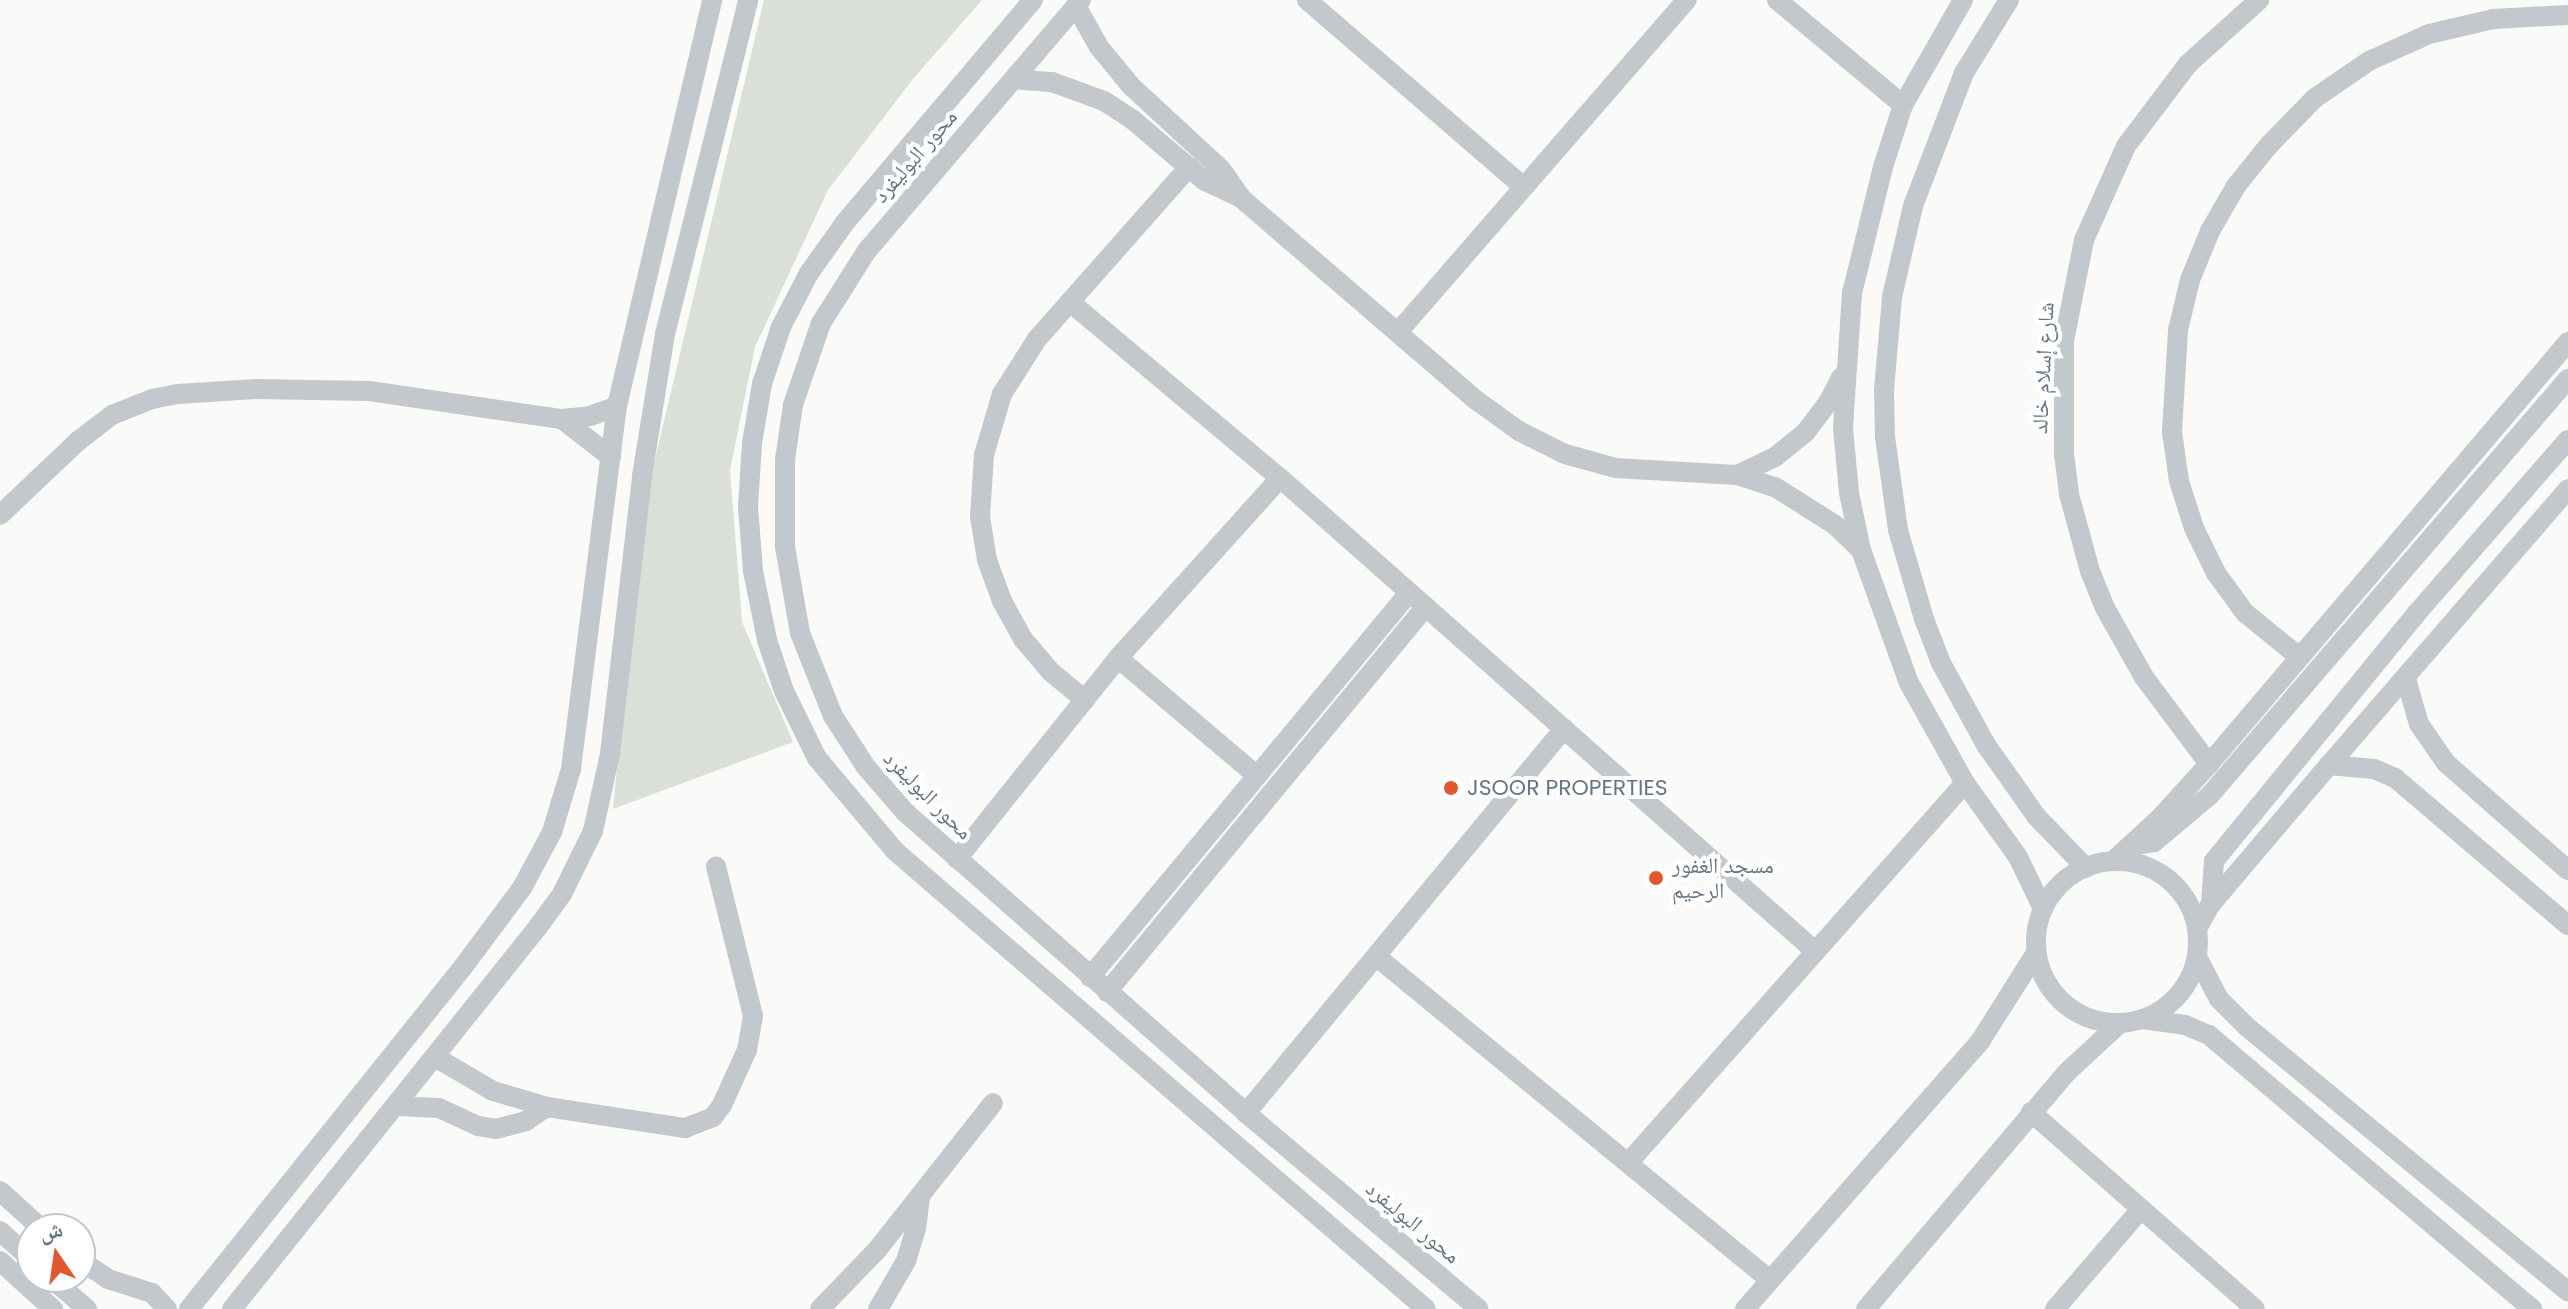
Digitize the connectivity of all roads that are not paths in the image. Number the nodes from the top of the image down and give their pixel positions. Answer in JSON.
{"nodes":[{"id":1,"x":712,"y":0,"type":"edge"},
{"id":2,"x":748,"y":0,"type":"edge"},
{"id":3,"x":1033,"y":0,"type":"edge"},
{"id":4,"x":1307,"y":0,"type":"edge"},
{"id":5,"x":1687,"y":0,"type":"edge"},
{"id":6,"x":1777,"y":0,"type":"edge"},
{"id":7,"x":1963,"y":0,"type":"edge"},
{"id":8,"x":2009,"y":0,"type":"edge"},
{"id":9,"x":2259,"y":0,"type":"edge"},
{"id":10,"x":1079,"y":3,"type":"edge"},
{"id":11,"x":1330,"y":7,"type":"edge"},
{"id":12,"x":2568,"y":15,"type":"edge"},
{"id":13,"x":1014,"y":79,"type":"junction"},
{"id":14,"x":1903,"y":105,"type":"junction"},
{"id":15,"x":1189,"y":167,"type":"junction"},
{"id":16,"x":1524,"y":187,"type":"junction"},
{"id":17,"x":1241,"y":198,"type":"junction"},
{"id":18,"x":1070,"y":302,"type":"junction"},
{"id":19,"x":1398,"y":332,"type":"junction"},
{"id":20,"x":2568,"y":342,"type":"edge"},
{"id":21,"x":1845,"y":369,"type":"junction"},
{"id":22,"x":2568,"y":379,"type":"edge"},
{"id":23,"x":617,"y":406,"type":"junction"},
{"id":24,"x":562,"y":419,"type":"junction"},
{"id":25,"x":2568,"y":440,"type":"edge"},
{"id":26,"x":611,"y":457,"type":"junction"},
{"id":27,"x":1737,"y":475,"type":"junction"},
{"id":28,"x":1280,"y":478,"type":"junction"},
{"id":29,"x":2568,"y":489,"type":"edge"},
{"id":30,"x":0,"y":515,"type":"edge"},
{"id":31,"x":1861,"y":550,"type":"junction"},
{"id":32,"x":1409,"y":593,"type":"junction"},
{"id":33,"x":1426,"y":607,"type":"junction"},
{"id":34,"x":2298,"y":656,"type":"junction"},
{"id":35,"x":1118,"y":658,"type":"junction"},
{"id":36,"x":2406,"y":679,"type":"junction"},
{"id":37,"x":1085,"y":700,"type":"junction"},
{"id":38,"x":1564,"y":729,"type":"junction"},
{"id":39,"x":2209,"y":764,"type":"junction"},
{"id":40,"x":2329,"y":765,"type":"junction"},
{"id":41,"x":1257,"y":776,"type":"junction"},
{"id":42,"x":1965,"y":783,"type":"junction"},
{"id":43,"x":2131,"y":845,"type":"junction"},
{"id":44,"x":957,"y":859,"type":"junction"},
{"id":45,"x":2113,"y":861,"type":"junction"},
{"id":46,"x":716,"y":867,"type":"dead end"},
{"id":47,"x":2086,"y":868,"type":"junction"},
{"id":48,"x":2568,"y":870,"type":"edge"},
{"id":49,"x":2211,"y":904,"type":"junction"},
{"id":50,"x":2043,"y":909,"type":"junction"},
{"id":51,"x":2568,"y":925,"type":"edge"},
{"id":52,"x":2198,"y":927,"type":"junction"},
{"id":53,"x":1815,"y":951,"type":"junction"},
{"id":54,"x":2036,"y":953,"type":"junction"},
{"id":55,"x":1377,"y":957,"type":"junction"},
{"id":56,"x":2198,"y":959,"type":"junction"},
{"id":57,"x":1090,"y":977,"type":"junction"},
{"id":58,"x":1107,"y":992,"type":"junction"},
{"id":59,"x":2128,"y":1022,"type":"junction"},
{"id":60,"x":435,"y":1057,"type":"junction"},
{"id":61,"x":993,"y":1103,"type":"dead end"},
{"id":62,"x":397,"y":1106,"type":"junction"},
{"id":63,"x":547,"y":1107,"type":"junction"},
{"id":64,"x":2031,"y":1112,"type":"junction"},
{"id":65,"x":1246,"y":1113,"type":"junction"},
{"id":66,"x":1628,"y":1163,"type":"junction"},
{"id":67,"x":0,"y":1191,"type":"edge"},
{"id":68,"x":920,"y":1196,"type":"junction"},
{"id":69,"x":2141,"y":1209,"type":"junction"},
{"id":70,"x":24,"y":1213,"type":"edge"},
{"id":71,"x":0,"y":1231,"type":"edge"},
{"id":72,"x":16,"y":1246,"type":"edge"},
{"id":73,"x":0,"y":1261,"type":"edge"},
{"id":74,"x":96,"y":1271,"type":"edge"},
{"id":75,"x":216,"y":1275,"type":"junction"},
{"id":76,"x":1770,"y":1280,"type":"junction"},
{"id":77,"x":2568,"y":1292,"type":"edge"},
{"id":78,"x":68,"y":1293,"type":"edge"},
{"id":79,"x":238,"y":1303,"type":"edge"},
{"id":80,"x":53,"y":1309,"type":"edge"},
{"id":81,"x":87,"y":1309,"type":"edge"},
{"id":82,"x":167,"y":1309,"type":"edge"},
{"id":83,"x":189,"y":1309,"type":"edge"},
{"id":84,"x":820,"y":1309,"type":"edge"},
{"id":85,"x":878,"y":1309,"type":"edge"},
{"id":86,"x":1426,"y":1309,"type":"edge"},
{"id":87,"x":1479,"y":1309,"type":"edge"},
{"id":88,"x":1745,"y":1309,"type":"edge"},
{"id":89,"x":1866,"y":1309,"type":"edge"},
{"id":90,"x":2055,"y":1309,"type":"edge"},
{"id":91,"x":2255,"y":1309,"type":"edge"},
{"id":92,"x":2532,"y":1309,"type":"edge"}],
"edges":[{"from":1,"to":23,"type":"street"},
{"from":2,"to":60,"type":"street"},
{"from":3,"to":86,"type":"street","name":"محور البوليفرد"},
{"from":4,"to":11,"type":"street"},
{"from":5,"to":16,"type":"street"},
{"from":6,"to":14,"type":"street"},
{"from":7,"to":14,"type":"street"},
{"from":8,"to":47,"type":"street"},
{"from":9,"to":39,"type":"street","name":"شارع إسلام خالد"},
{"from":10,"to":13,"type":"street","name":"محور البوليفرد"},
{"from":10,"to":17,"type":"street"},
{"from":11,"to":16,"type":"street"},
{"from":12,"to":34,"type":"street"},
{"from":13,"to":15,"type":"street"},
{"from":13,"to":44,"type":"street","name":"محور البوليفرد"},
{"from":14,"to":21,"type":"street"},
{"from":15,"to":17,"type":"street"},
{"from":15,"to":18,"type":"street"},
{"from":16,"to":19,"type":"street"},
{"from":17,"to":19,"type":"street"},
{"from":18,"to":28,"type":"street"},
{"from":18,"to":37,"type":"street"},
{"from":19,"to":27,"type":"street"},
{"from":20,"to":34,"type":"street"},
{"from":21,"to":27,"type":"street"},
{"from":21,"to":31,"type":"street"},
{"from":22,"to":43,"type":"street"},
{"from":23,"to":24,"type":"street"},
{"from":23,"to":26,"type":"street"},
{"from":24,"to":26,"type":"street"},
{"from":24,"to":30,"type":"street"},
{"from":25,"to":49,"type":"street"},
{"from":26,"to":75,"type":"street"},
{"from":27,"to":31,"type":"street"},
{"from":28,"to":32,"type":"street"},
{"from":28,"to":35,"type":"street"},
{"from":29,"to":36,"type":"street"},
{"from":31,"to":42,"type":"street"},
{"from":32,"to":33,"type":"street"},
{"from":32,"to":41,"type":"street"},
{"from":33,"to":38,"type":"street"},
{"from":33,"to":58,"type":"street"},
{"from":34,"to":39,"type":"street"},
{"from":35,"to":37,"type":"street"},
{"from":35,"to":41,"type":"street"},
{"from":36,"to":40,"type":"street"},
{"from":36,"to":48,"type":"street"},
{"from":37,"to":44,"type":"street"},
{"from":38,"to":53,"type":"street"},
{"from":38,"to":55,"type":"street"},
{"from":39,"to":43,"type":"street"},
{"from":40,"to":49,"type":"street"},
{"from":40,"to":51,"type":"street"},
{"from":41,"to":57,"type":"street"},
{"from":42,"to":50,"type":"street"},
{"from":42,"to":53,"type":"street"},
{"from":43,"to":45,"type":"street"},
{"from":44,"to":57,"type":"street","name":"محور البوليفرد"},
{"from":45,"to":47,"type":"street"},
{"from":45,"to":52,"type":"street"},
{"from":46,"to":63,"type":"street"},
{"from":47,"to":50,"type":"street"},
{"from":49,"to":52,"type":"street"},
{"from":50,"to":54,"type":"street"},
{"from":52,"to":56,"type":"street"},
{"from":53,"to":66,"type":"street"},
{"from":54,"to":59,"type":"street"},
{"from":54,"to":76,"type":"street"},
{"from":55,"to":65,"type":"street"},
{"from":55,"to":66,"type":"street"},
{"from":56,"to":59,"type":"street"},
{"from":56,"to":77,"type":"street"},
{"from":57,"to":58,"type":"street","name":"محور البوليفرد"},
{"from":58,"to":65,"type":"street","name":"محور البوليفرد"},
{"from":59,"to":64,"type":"street"},
{"from":59,"to":92,"type":"street"},
{"from":60,"to":62,"type":"street"},
{"from":60,"to":63,"type":"street"},
{"from":61,"to":68,"type":"street"},
{"from":62,"to":63,"type":"street"},
{"from":62,"to":79,"type":"street"},
{"from":64,"to":69,"type":"street"},
{"from":64,"to":89,"type":"street"},
{"from":65,"to":87,"type":"street","name":"محور البوليفرد"},
{"from":66,"to":76,"type":"street"},
{"from":67,"to":70,"type":"street"},
{"from":68,"to":84,"type":"street"},
{"from":68,"to":85,"type":"street"},
{"from":69,"to":90,"type":"street"},
{"from":69,"to":91,"type":"street"},
{"from":71,"to":72,"type":"street"},
{"from":73,"to":80,"type":"street"},
{"from":74,"to":82,"type":"street"},
{"from":75,"to":79,"type":"street"},
{"from":75,"to":83,"type":"street"},
{"from":76,"to":88,"type":"street"},
{"from":78,"to":81,"type":"street"}]}
